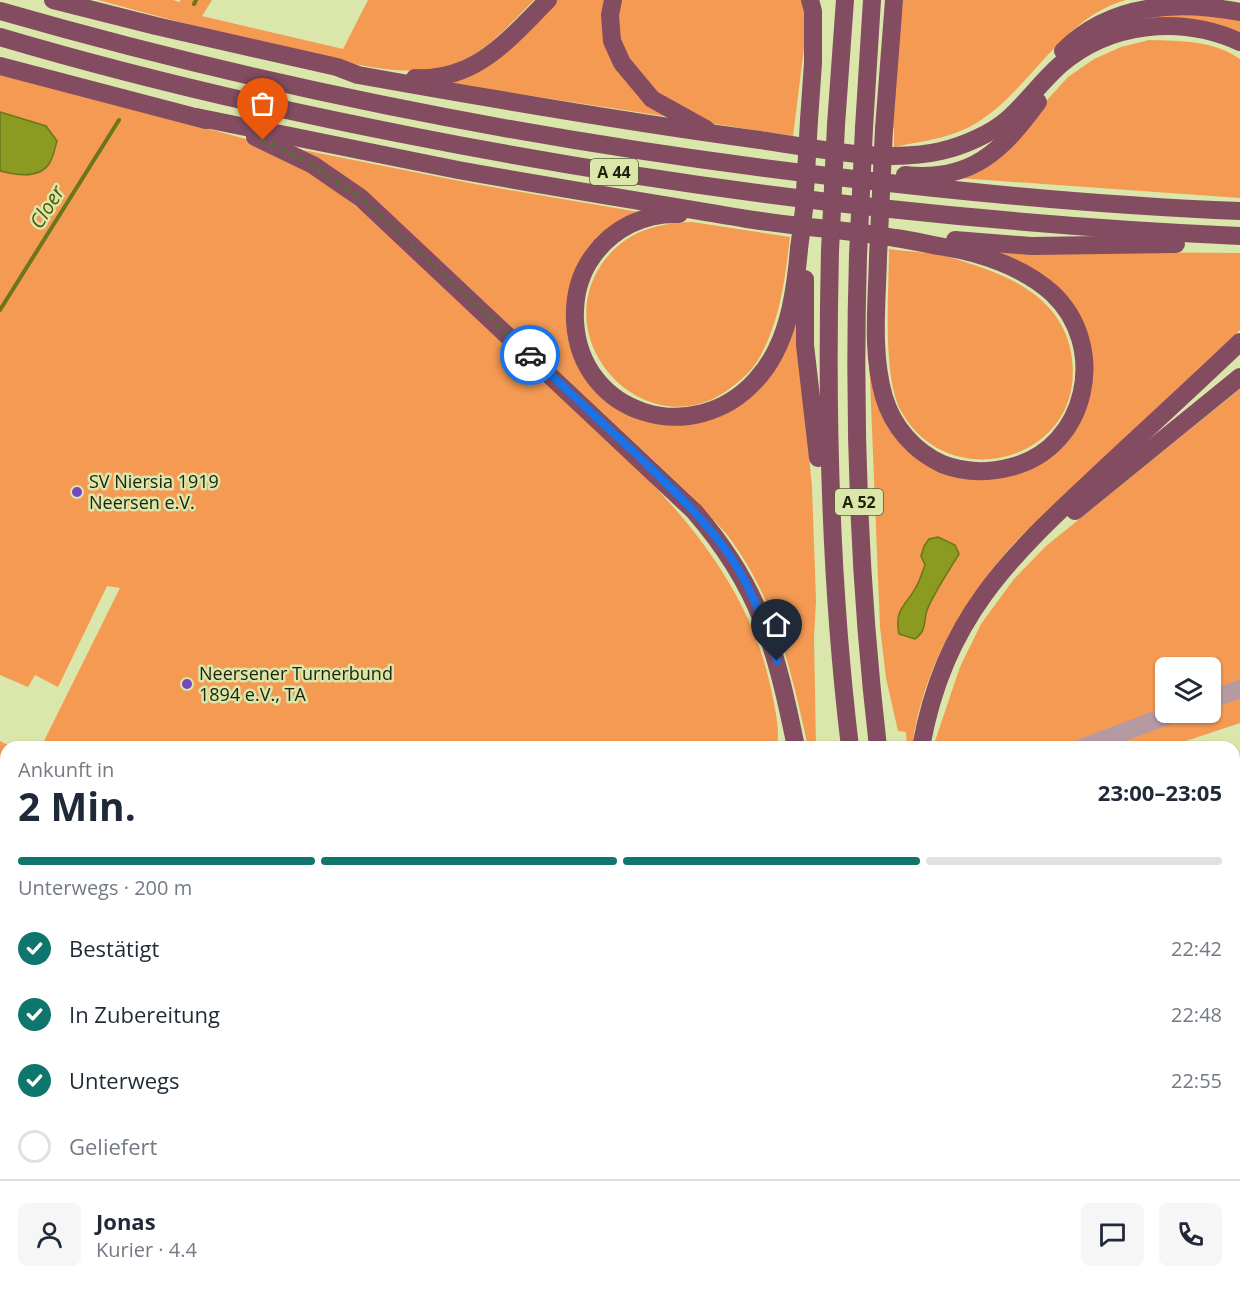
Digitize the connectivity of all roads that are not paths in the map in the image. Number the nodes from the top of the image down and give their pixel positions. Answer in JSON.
{"nodes":[{"id":1,"x":53,"y":0,"type":"edge"},
{"id":2,"x":548,"y":0,"type":"edge"},
{"id":3,"x":613,"y":0,"type":"edge"},
{"id":4,"x":810,"y":0,"type":"edge"},
{"id":5,"x":821,"y":0,"type":"edge"},
{"id":6,"x":845,"y":0,"type":"edge"},
{"id":7,"x":872,"y":0,"type":"edge"},
{"id":8,"x":894,"y":0,"type":"edge"},
{"id":9,"x":0,"y":11,"type":"edge"},
{"id":10,"x":1240,"y":12,"type":"edge"},
{"id":11,"x":0,"y":37,"type":"edge"},
{"id":12,"x":1240,"y":42,"type":"edge"},
{"id":13,"x":1240,"y":51,"type":"edge"},
{"id":14,"x":813,"y":63,"type":"junction"},
{"id":15,"x":0,"y":66,"type":"edge"},
{"id":16,"x":337,"y":67,"type":"junction"},
{"id":17,"x":196,"y":117,"type":"junction"},
{"id":18,"x":716,"y":134,"type":"junction"},
{"id":19,"x":976,"y":137,"type":"junction"},
{"id":20,"x":840,"y":178,"type":"junction"},
{"id":21,"x":1240,"y":211,"type":"edge"},
{"id":22,"x":743,"y":218,"type":"junction"},
{"id":23,"x":1240,"y":236,"type":"edge"},
{"id":24,"x":899,"y":238,"type":"junction"},
{"id":25,"x":1240,"y":246,"type":"edge"},
{"id":26,"x":802,"y":249,"type":"junction"},
{"id":27,"x":1240,"y":342,"type":"edge"},
{"id":28,"x":1240,"y":377,"type":"edge"},
{"id":29,"x":832,"y":529,"type":"junction"},
{"id":30,"x":990,"y":585,"type":"junction"},
{"id":31,"x":1240,"y":689,"type":"edge"},
{"id":32,"x":1221,"y":696,"type":"edge"},
{"id":33,"x":1155,"y":720,"type":"edge"},
{"id":34,"x":795,"y":741,"type":"edge"},
{"id":35,"x":849,"y":741,"type":"edge"},
{"id":36,"x":877,"y":741,"type":"edge"},
{"id":37,"x":922,"y":741,"type":"edge"},
{"id":38,"x":1100,"y":741,"type":"edge"}],
"edges":[{"from":1,"to":16,"type":"highway"},
{"from":2,"to":16,"type":"highway"},
{"from":3,"to":18,"type":"highway"},
{"from":4,"to":14,"type":"highway"},
{"from":5,"to":14,"type":"highway"},
{"from":6,"to":29,"type":"highway","number":"A 52","bridge":true},
{"from":7,"to":36,"type":"highway","number":"A 52","bridge":true},
{"from":8,"to":24,"type":"highway","bridge":true},
{"from":9,"to":20,"type":"highway","number":"A 44"},
{"from":10,"to":19,"type":"highway"},
{"from":11,"to":23,"type":"highway","number":"A 44"},
{"from":12,"to":19,"type":"highway"},
{"from":13,"to":20,"type":"highway"},
{"from":14,"to":26,"type":"highway","bridge":true},
{"from":15,"to":17,"type":"highway"},
{"from":16,"to":18,"type":"highway"},
{"from":17,"to":22,"type":"highway"},
{"from":17,"to":34,"type":"highway"},
{"from":18,"to":19,"type":"highway"},
{"from":20,"to":21,"type":"highway","number":"A 44"},
{"from":22,"to":24,"type":"highway"},
{"from":22,"to":26,"type":"highway"},
{"from":24,"to":25,"type":"highway"},
{"from":26,"to":29,"type":"highway"},
{"from":27,"to":30,"type":"highway"},
{"from":28,"to":30,"type":"highway"},
{"from":29,"to":35,"type":"highway","number":"A 52"},
{"from":30,"to":37,"type":"highway"},
{"from":31,"to":32,"type":"street"},
{"from":33,"to":38,"type":"street"}]}
